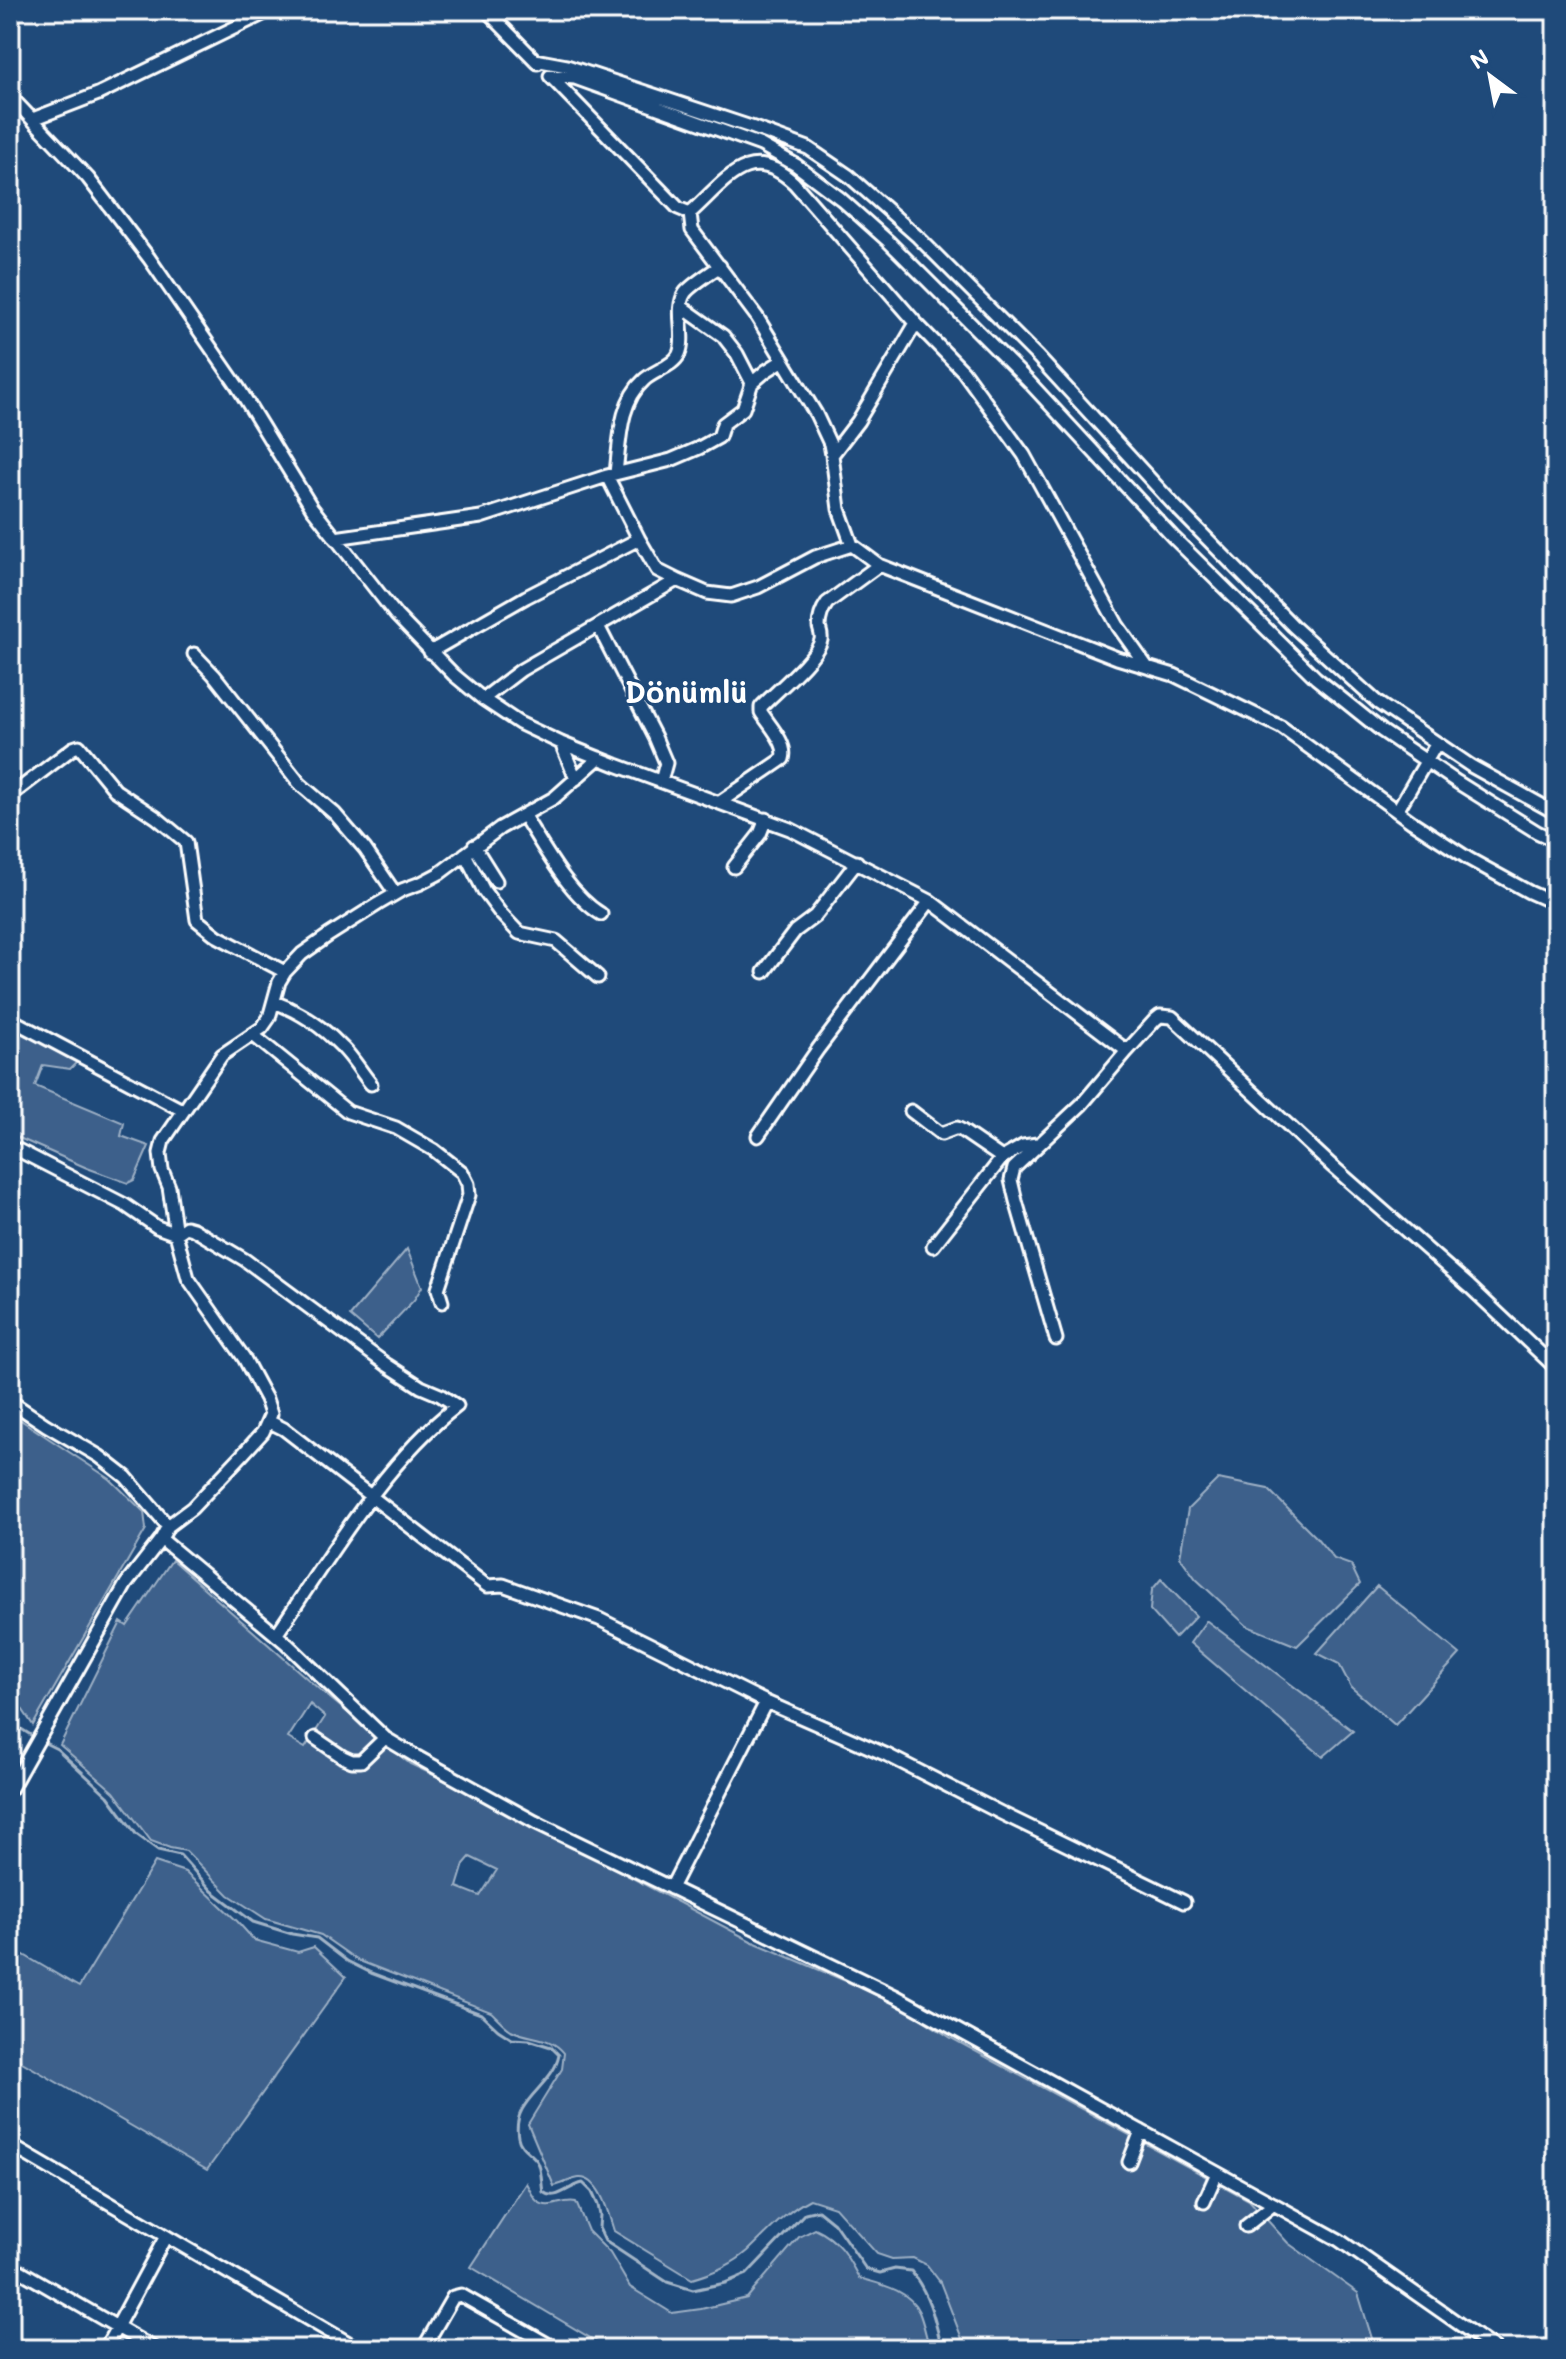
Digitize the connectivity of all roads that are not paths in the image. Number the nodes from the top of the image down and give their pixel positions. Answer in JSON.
{"nodes":[{"id":1,"x":271,"y":10,"type":"edge"},
{"id":2,"x":486,"y":10,"type":"edge"},
{"id":3,"x":535,"y":60,"type":"junction"},
{"id":4,"x":550,"y":76,"type":"junction"},
{"id":5,"x":10,"y":96,"type":"edge"},
{"id":6,"x":33,"y":119,"type":"junction"},
{"id":7,"x":690,"y":213,"type":"junction"},
{"id":8,"x":720,"y":266,"type":"junction"},
{"id":9,"x":682,"y":307,"type":"junction"},
{"id":10,"x":916,"y":323,"type":"junction"},
{"id":11,"x":782,"y":361,"type":"junction"},
{"id":12,"x":752,"y":383,"type":"junction"},
{"id":13,"x":832,"y":455,"type":"junction"},
{"id":14,"x":612,"y":474,"type":"junction"},
{"id":15,"x":335,"y":538,"type":"junction"},
{"id":16,"x":639,"y":539,"type":"junction"},
{"id":17,"x":852,"y":545,"type":"junction"},
{"id":18,"x":879,"y":565,"type":"junction"},
{"id":19,"x":677,"y":580,"type":"junction"},
{"id":20,"x":598,"y":626,"type":"junction"},
{"id":21,"x":430,"y":652,"type":"junction"},
{"id":22,"x":194,"y":654,"type":"dead end"},
{"id":23,"x":1148,"y":667,"type":"junction"},
{"id":24,"x":483,"y":699,"type":"junction"},
{"id":25,"x":561,"y":743,"type":"junction"},
{"id":26,"x":1437,"y":743,"type":"junction"},
{"id":27,"x":599,"y":758,"type":"junction"},
{"id":28,"x":1426,"y":761,"type":"junction"},
{"id":29,"x":576,"y":779,"type":"junction"},
{"id":30,"x":661,"y":781,"type":"junction"},
{"id":31,"x":10,"y":796,"type":"edge"},
{"id":32,"x":720,"y":802,"type":"junction"},
{"id":33,"x":1397,"y":811,"type":"junction"},
{"id":34,"x":1556,"y":813,"type":"edge"},
{"id":35,"x":524,"y":816,"type":"junction"},
{"id":36,"x":766,"y":819,"type":"junction"},
{"id":37,"x":1556,"y":841,"type":"edge"},
{"id":38,"x":469,"y":850,"type":"junction"},
{"id":39,"x":857,"y":862,"type":"junction"},
{"id":40,"x":734,"y":867,"type":"dead end"},
{"id":41,"x":496,"y":881,"type":"dead end"},
{"id":42,"x":395,"y":893,"type":"junction"},
{"id":43,"x":930,"y":901,"type":"junction"},
{"id":44,"x":1556,"y":904,"type":"edge"},
{"id":45,"x":601,"y":914,"type":"dead end"},
{"id":46,"x":285,"y":972,"type":"junction"},
{"id":47,"x":764,"y":972,"type":"dead end"},
{"id":48,"x":598,"y":977,"type":"dead end"},
{"id":49,"x":274,"y":1002,"type":"junction"},
{"id":50,"x":10,"y":1019,"type":"edge"},
{"id":51,"x":253,"y":1035,"type":"junction"},
{"id":52,"x":1127,"y":1051,"type":"junction"},
{"id":53,"x":371,"y":1084,"type":"dead end"},
{"id":54,"x":182,"y":1110,"type":"junction"},
{"id":55,"x":911,"y":1111,"type":"dead end"},
{"id":56,"x":758,"y":1136,"type":"dead end"},
{"id":57,"x":1038,"y":1144,"type":"junction"},
{"id":58,"x":18,"y":1150,"type":"dead end"},
{"id":59,"x":1002,"y":1158,"type":"junction"},
{"id":60,"x":176,"y":1234,"type":"junction"},
{"id":61,"x":933,"y":1246,"type":"dead end"},
{"id":62,"x":442,"y":1302,"type":"dead end"},
{"id":63,"x":1056,"y":1339,"type":"dead end"},
{"id":64,"x":1556,"y":1368,"type":"edge"},
{"id":65,"x":10,"y":1401,"type":"edge"},
{"id":66,"x":268,"y":1421,"type":"junction"},
{"id":67,"x":371,"y":1497,"type":"junction"},
{"id":68,"x":168,"y":1526,"type":"junction"},
{"id":69,"x":161,"y":1539,"type":"junction"},
{"id":70,"x":276,"y":1635,"type":"junction"},
{"id":71,"x":766,"y":1702,"type":"junction"},
{"id":72,"x":315,"y":1738,"type":"dead end"},
{"id":73,"x":385,"y":1738,"type":"junction"},
{"id":74,"x":10,"y":1790,"type":"edge"},
{"id":75,"x":671,"y":1888,"type":"junction"},
{"id":76,"x":1184,"y":1902,"type":"dead end"},
{"id":77,"x":1141,"y":2131,"type":"junction"},
{"id":78,"x":10,"y":2145,"type":"edge"},
{"id":79,"x":1129,"y":2162,"type":"dead end"},
{"id":80,"x":1217,"y":2173,"type":"junction"},
{"id":81,"x":1204,"y":2202,"type":"dead end"},
{"id":82,"x":1274,"y":2204,"type":"junction"},
{"id":83,"x":1246,"y":2226,"type":"dead end"},
{"id":84,"x":166,"y":2236,"type":"junction"},
{"id":85,"x":10,"y":2265,"type":"edge"},
{"id":86,"x":117,"y":2327,"type":"junction"},
{"id":87,"x":105,"y":2349,"type":"edge"},
{"id":88,"x":155,"y":2349,"type":"edge"},
{"id":89,"x":359,"y":2349,"type":"edge"},
{"id":90,"x":423,"y":2349,"type":"edge"},
{"id":91,"x":556,"y":2349,"type":"edge"},
{"id":92,"x":1495,"y":2349,"type":"edge"}],
"edges":[{"from":1,"to":6,"type":"street"},
{"from":2,"to":3,"type":"street"},
{"from":3,"to":4,"type":"street"},
{"from":3,"to":26,"type":"street"},
{"from":4,"to":7,"type":"street"},
{"from":4,"to":28,"type":"street"},
{"from":5,"to":6,"type":"street"},
{"from":6,"to":15,"type":"street"},
{"from":7,"to":8,"type":"street"},
{"from":7,"to":10,"type":"street"},
{"from":8,"to":9,"type":"street"},
{"from":8,"to":11,"type":"street"},
{"from":9,"to":12,"type":"street"},
{"from":9,"to":14,"type":"street"},
{"from":10,"to":13,"type":"street"},
{"from":10,"to":23,"type":"street"},
{"from":11,"to":12,"type":"street"},
{"from":11,"to":13,"type":"street"},
{"from":12,"to":14,"type":"street"},
{"from":13,"to":17,"type":"street"},
{"from":14,"to":15,"type":"street"},
{"from":14,"to":16,"type":"street"},
{"from":15,"to":21,"type":"street"},
{"from":16,"to":19,"type":"street"},
{"from":16,"to":21,"type":"street"},
{"from":17,"to":18,"type":"street"},
{"from":17,"to":19,"type":"street"},
{"from":18,"to":23,"type":"street"},
{"from":18,"to":32,"type":"street"},
{"from":19,"to":20,"type":"street"},
{"from":20,"to":24,"type":"street"},
{"from":20,"to":30,"type":"street"},
{"from":21,"to":24,"type":"street"},
{"from":22,"to":42,"type":"street"},
{"from":23,"to":33,"type":"street"},
{"from":24,"to":25,"type":"street"},
{"from":25,"to":27,"type":"street"},
{"from":25,"to":29,"type":"street"},
{"from":26,"to":28,"type":"street"},
{"from":26,"to":34,"type":"street"},
{"from":27,"to":29,"type":"street"},
{"from":27,"to":30,"type":"street"},
{"from":28,"to":33,"type":"street"},
{"from":28,"to":37,"type":"street"},
{"from":29,"to":35,"type":"street"},
{"from":30,"to":32,"type":"street"},
{"from":31,"to":46,"type":"street"},
{"from":32,"to":36,"type":"street"},
{"from":33,"to":44,"type":"street"},
{"from":35,"to":38,"type":"street"},
{"from":35,"to":45,"type":"street"},
{"from":36,"to":39,"type":"street"},
{"from":36,"to":40,"type":"street"},
{"from":38,"to":41,"type":"street"},
{"from":38,"to":42,"type":"street"},
{"from":38,"to":48,"type":"street"},
{"from":39,"to":43,"type":"street"},
{"from":39,"to":47,"type":"street"},
{"from":42,"to":46,"type":"street"},
{"from":43,"to":52,"type":"street"},
{"from":43,"to":56,"type":"street"},
{"from":46,"to":49,"type":"street"},
{"from":49,"to":51,"type":"street"},
{"from":49,"to":53,"type":"street"},
{"from":50,"to":54,"type":"street"},
{"from":51,"to":54,"type":"street"},
{"from":51,"to":62,"type":"street"},
{"from":52,"to":57,"type":"street"},
{"from":52,"to":64,"type":"street"},
{"from":54,"to":60,"type":"street"},
{"from":55,"to":59,"type":"street"},
{"from":57,"to":59,"type":"street"},
{"from":57,"to":63,"type":"street"},
{"from":58,"to":60,"type":"street"},
{"from":59,"to":61,"type":"street"},
{"from":60,"to":66,"type":"street"},
{"from":60,"to":67,"type":"street"},
{"from":65,"to":68,"type":"street"},
{"from":66,"to":67,"type":"street"},
{"from":66,"to":68,"type":"street"},
{"from":67,"to":70,"type":"street"},
{"from":67,"to":71,"type":"street"},
{"from":68,"to":69,"type":"street"},
{"from":69,"to":70,"type":"street"},
{"from":69,"to":74,"type":"street"},
{"from":70,"to":73,"type":"street"},
{"from":71,"to":75,"type":"street"},
{"from":71,"to":76,"type":"street"},
{"from":72,"to":73,"type":"street"},
{"from":73,"to":75,"type":"street"},
{"from":75,"to":77,"type":"street"},
{"from":77,"to":79,"type":"street"},
{"from":77,"to":80,"type":"street"},
{"from":78,"to":84,"type":"street"},
{"from":80,"to":81,"type":"street"},
{"from":80,"to":82,"type":"street"},
{"from":82,"to":83,"type":"street"},
{"from":82,"to":92,"type":"street"},
{"from":84,"to":86,"type":"street"},
{"from":84,"to":89,"type":"street"},
{"from":85,"to":86,"type":"street"},
{"from":86,"to":87,"type":"street"},
{"from":86,"to":88,"type":"street"},
{"from":90,"to":91,"type":"street"}]}
